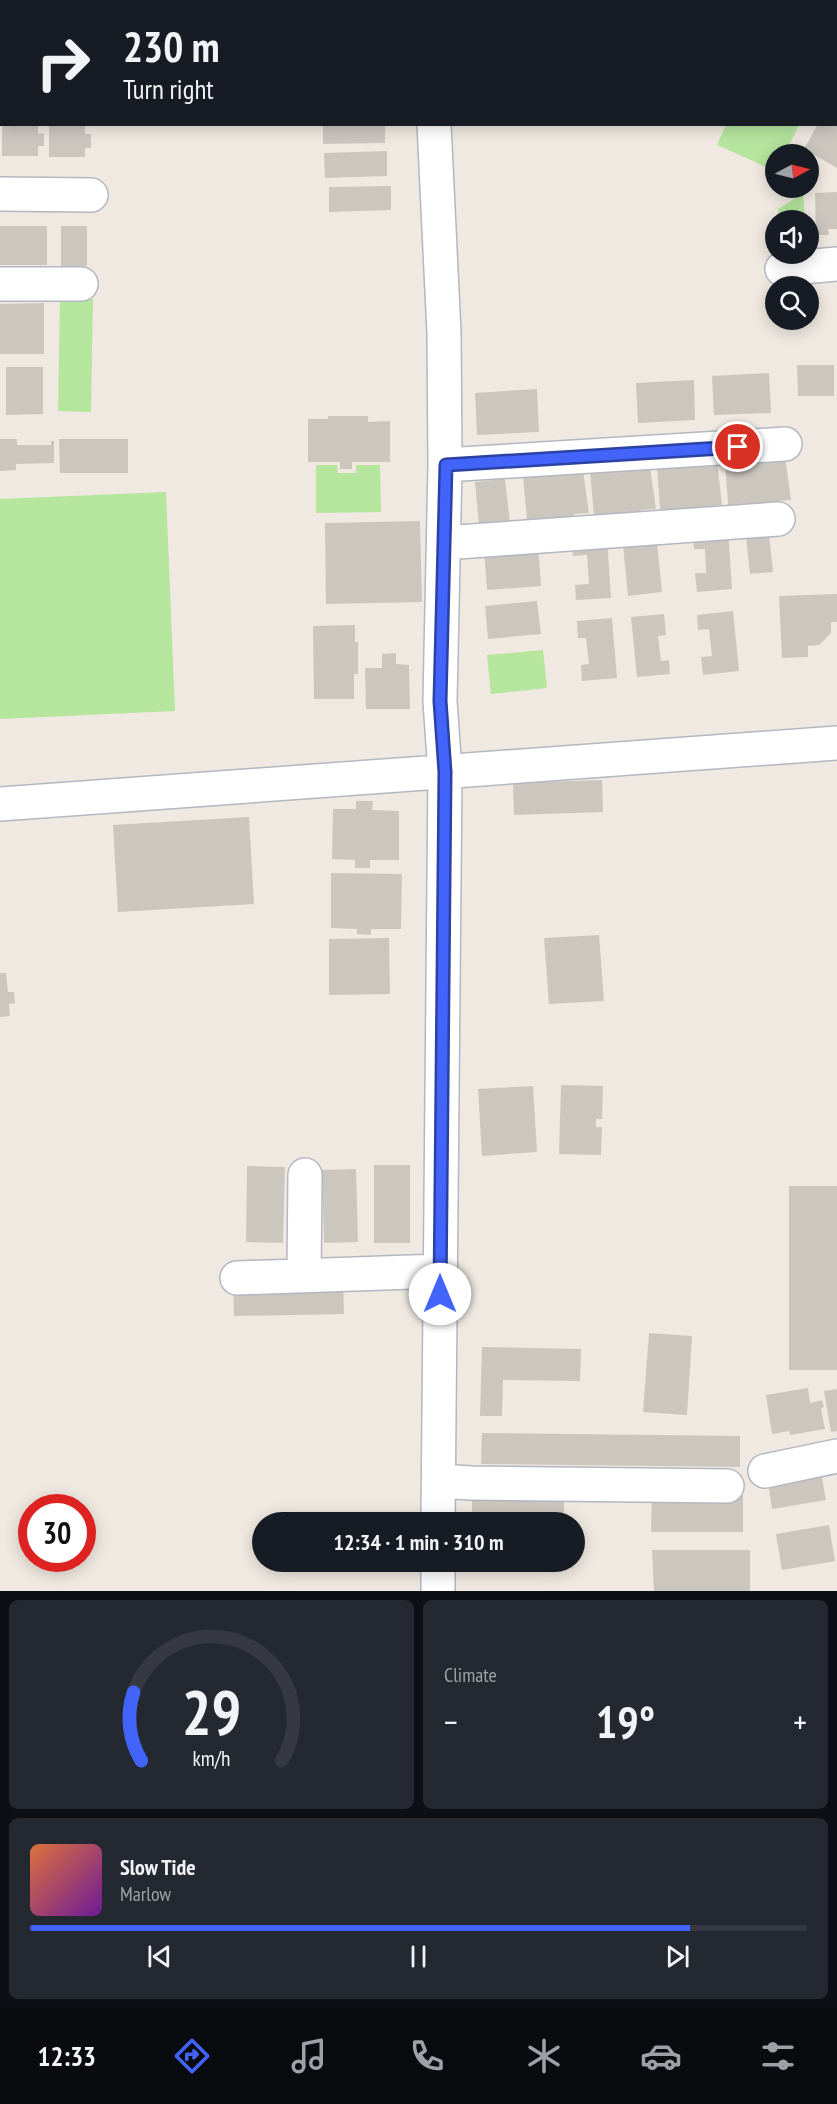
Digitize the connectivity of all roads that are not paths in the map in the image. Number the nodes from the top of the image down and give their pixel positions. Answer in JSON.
{"nodes":[{"id":1,"x":434,"y":126,"type":"edge"},
{"id":2,"x":0,"y":194,"type":"edge"},
{"id":3,"x":90,"y":195,"type":"dead end"},
{"id":4,"x":837,"y":264,"type":"edge"},
{"id":5,"x":782,"y":269,"type":"dead end"},
{"id":6,"x":0,"y":284,"type":"edge"},
{"id":7,"x":81,"y":284,"type":"dead end"},
{"id":8,"x":785,"y":444,"type":"dead end"},
{"id":9,"x":446,"y":465,"type":"junction"},
{"id":10,"x":777,"y":519,"type":"dead end"},
{"id":11,"x":444,"y":543,"type":"junction"},
{"id":12,"x":837,"y":743,"type":"edge"},
{"id":13,"x":445,"y":772,"type":"junction"},
{"id":14,"x":0,"y":804,"type":"edge"},
{"id":15,"x":306,"y":1175,"type":"dead end"},
{"id":16,"x":440,"y":1271,"type":"junction"},
{"id":17,"x":304,"y":1275,"type":"junction"},
{"id":18,"x":237,"y":1278,"type":"dead end"},
{"id":19,"x":837,"y":1456,"type":"edge"},
{"id":20,"x":765,"y":1471,"type":"dead end"},
{"id":21,"x":439,"y":1481,"type":"junction"},
{"id":22,"x":727,"y":1486,"type":"dead end"},
{"id":23,"x":438,"y":1512,"type":"edge"},
{"id":24,"x":438,"y":1572,"type":"edge"},
{"id":25,"x":438,"y":1591,"type":"edge"}],
"edges":[{"from":1,"to":9,"type":"street"},
{"from":2,"to":3,"type":"street"},
{"from":4,"to":5,"type":"street"},
{"from":6,"to":7,"type":"street"},
{"from":8,"to":9,"type":"street"},
{"from":9,"to":11,"type":"street"},
{"from":10,"to":11,"type":"street"},
{"from":11,"to":13,"type":"street"},
{"from":12,"to":13,"type":"street"},
{"from":13,"to":14,"type":"street"},
{"from":13,"to":16,"type":"street"},
{"from":15,"to":17,"type":"street"},
{"from":16,"to":17,"type":"street"},
{"from":16,"to":21,"type":"street"},
{"from":17,"to":18,"type":"street"},
{"from":19,"to":20,"type":"street"},
{"from":21,"to":22,"type":"street"},
{"from":21,"to":23,"type":"street"},
{"from":24,"to":25,"type":"street"}]}
